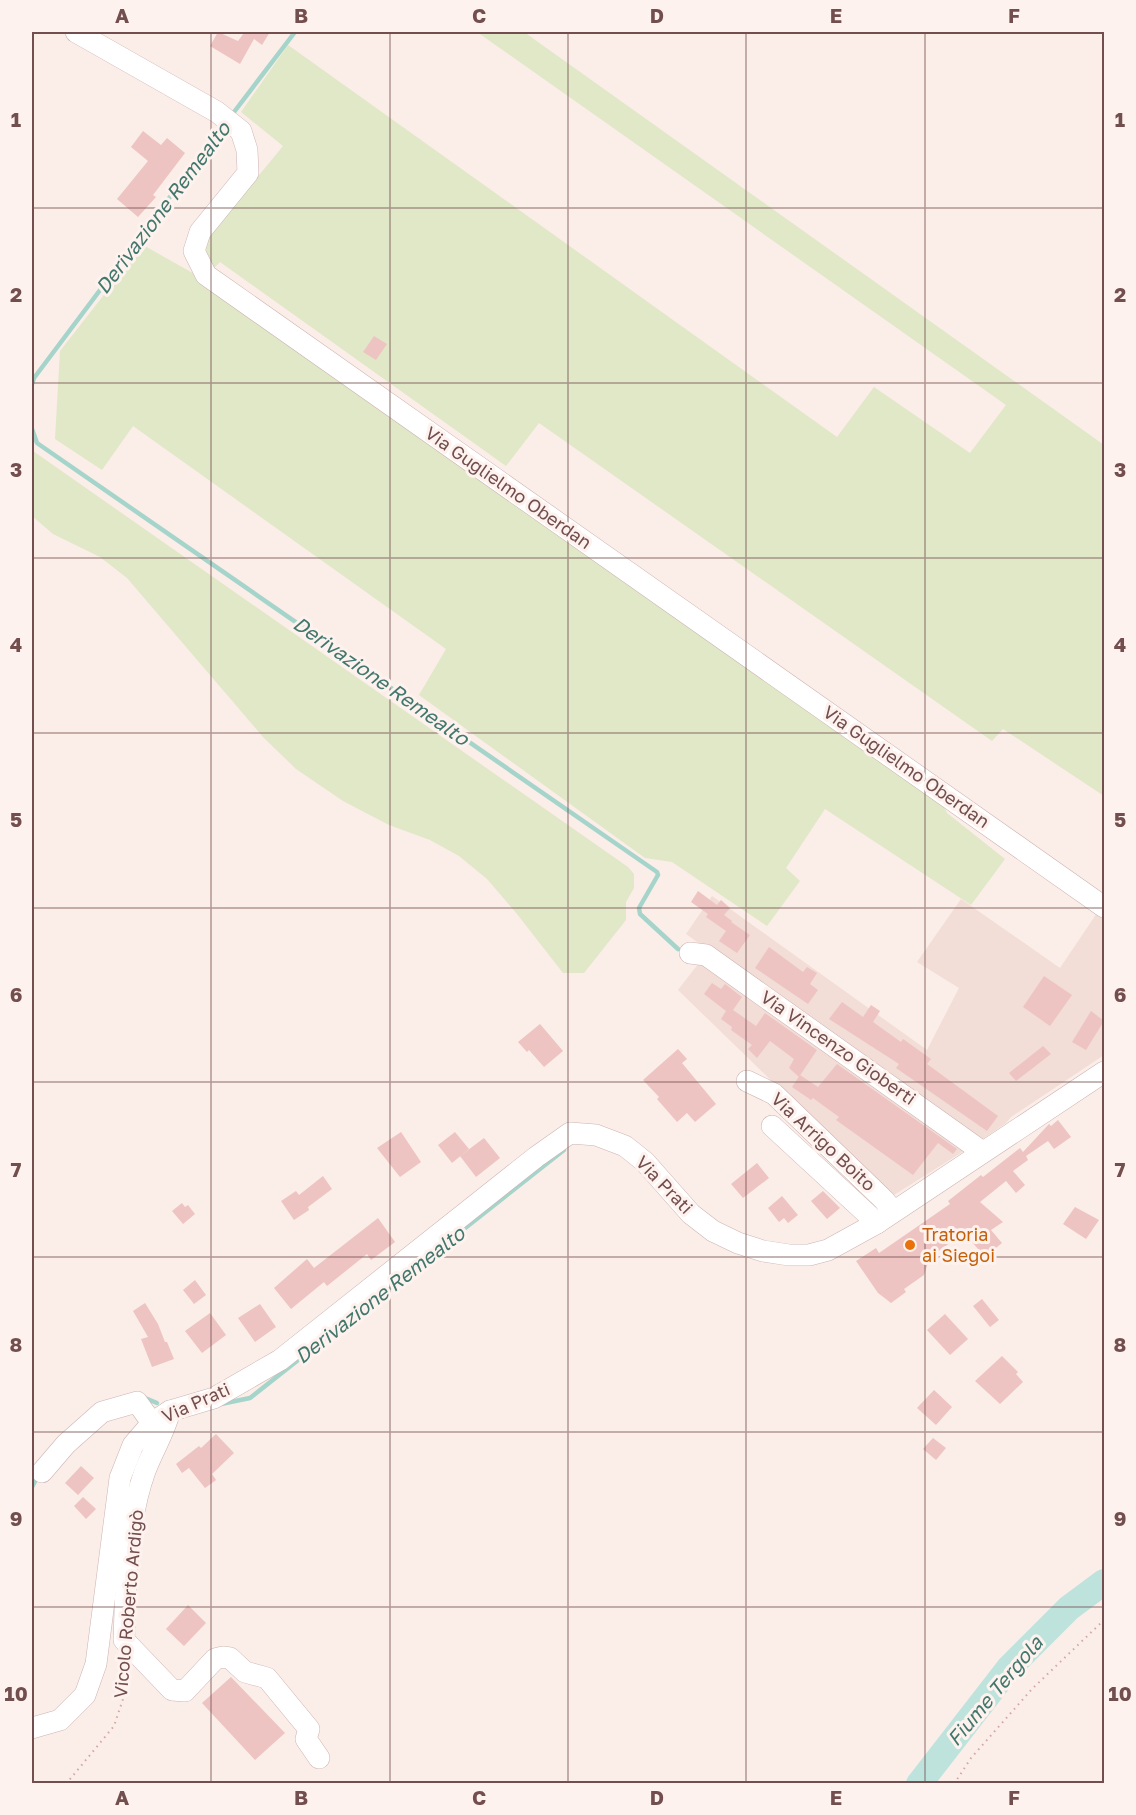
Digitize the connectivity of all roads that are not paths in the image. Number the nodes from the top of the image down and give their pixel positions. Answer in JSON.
{"nodes":[{"id":1,"x":76,"y":32,"type":"edge"},
{"id":2,"x":1104,"y":907,"type":"edge"},
{"id":3,"x":690,"y":953,"type":"dead end"},
{"id":4,"x":1104,"y":1072,"type":"edge"},
{"id":5,"x":747,"y":1081,"type":"dead end"},
{"id":6,"x":772,"y":1126,"type":"dead end"},
{"id":7,"x":981,"y":1153,"type":"junction"},
{"id":8,"x":885,"y":1217,"type":"junction"},
{"id":9,"x":161,"y":1417,"type":"junction"},
{"id":10,"x":42,"y":1472,"type":"dead end"},
{"id":11,"x":32,"y":1728,"type":"edge"},
{"id":12,"x":319,"y":1758,"type":"dead end"}],
"edges":[{"from":1,"to":2,"type":"street","name":"Via Guglielmo Oberdan"},
{"from":3,"to":7,"type":"street","name":"Via Vincenzo Gioberti"},
{"from":4,"to":7,"type":"street","name":"Via Prati"},
{"from":5,"to":8,"type":"street","name":"Via Arrigo Boito"},
{"from":6,"to":8,"type":"street"},
{"from":7,"to":8,"type":"street","name":"Via Prati"},
{"from":8,"to":9,"type":"street","name":"Via Prati"},
{"from":9,"to":10,"type":"street","name":"Via Prati"},
{"from":9,"to":11,"type":"street","name":"Via Prati"},
{"from":9,"to":12,"type":"street","name":"Vicolo Roberto Ardigò"}]}
